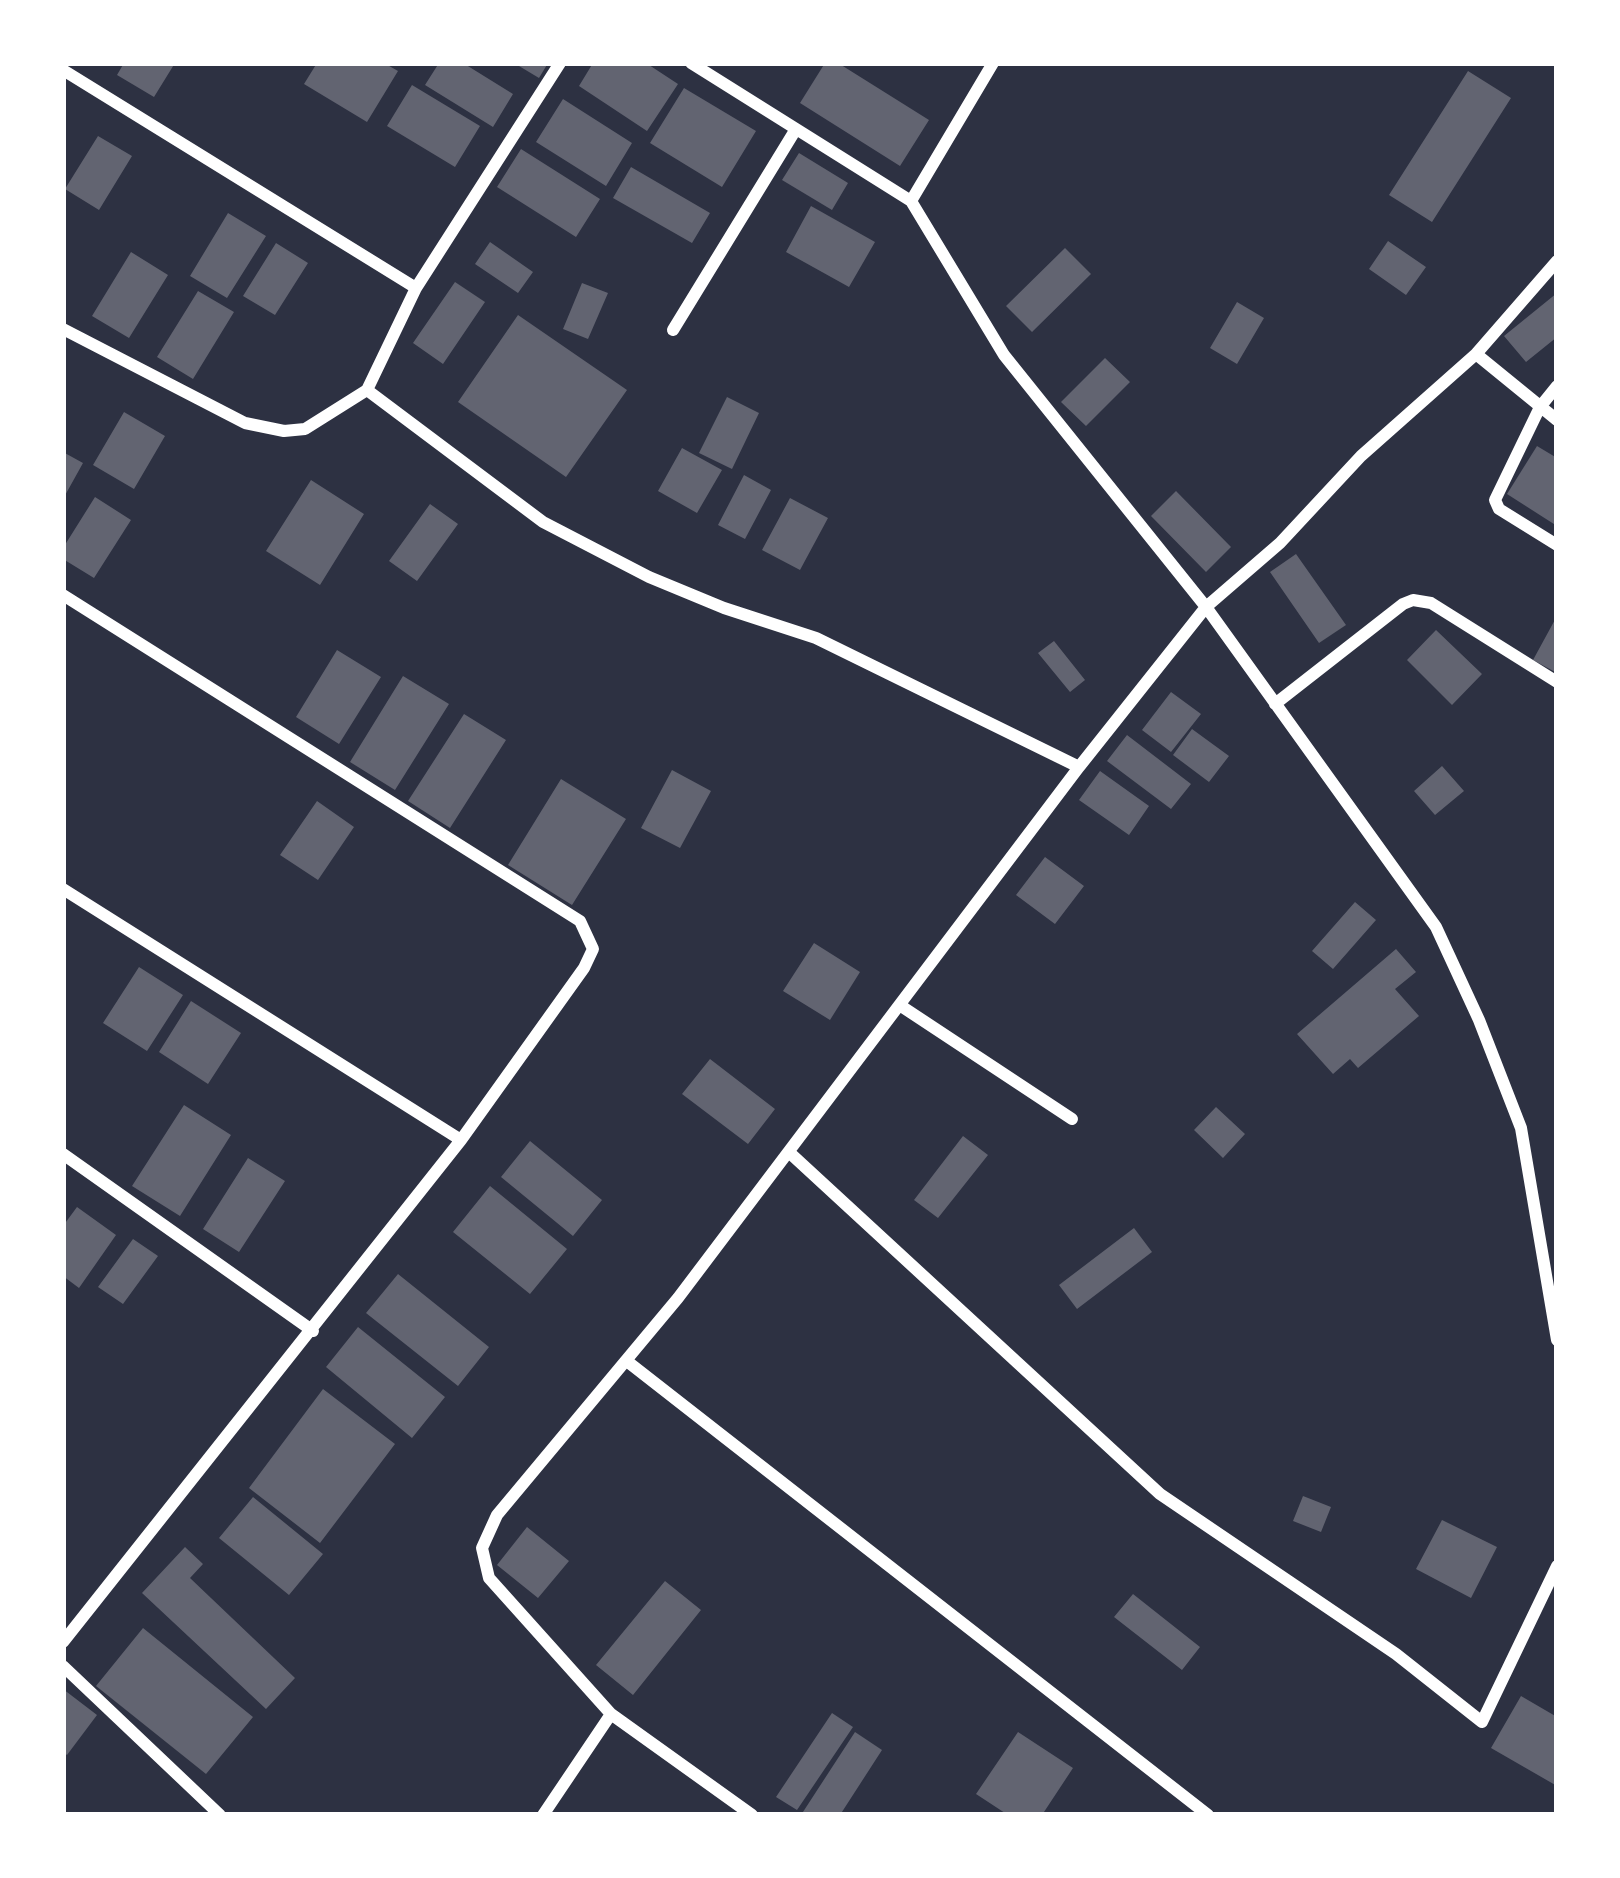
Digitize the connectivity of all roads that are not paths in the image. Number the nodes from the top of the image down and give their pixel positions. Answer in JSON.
{"nodes":[{"id":1,"x":560,"y":63,"type":"edge"},
{"id":2,"x":691,"y":63,"type":"edge"},
{"id":3,"x":993,"y":63,"type":"edge"},
{"id":4,"x":63,"y":70,"type":"edge"},
{"id":5,"x":796,"y":129,"type":"junction"},
{"id":6,"x":911,"y":201,"type":"junction"},
{"id":7,"x":1557,"y":261,"type":"edge"},
{"id":8,"x":416,"y":288,"type":"junction"},
{"id":9,"x":63,"y":329,"type":"edge"},
{"id":10,"x":673,"y":330,"type":"dead end"},
{"id":11,"x":1476,"y":354,"type":"junction"},
{"id":12,"x":1557,"y":386,"type":"edge"},
{"id":13,"x":367,"y":390,"type":"junction"},
{"id":14,"x":1540,"y":407,"type":"junction"},
{"id":15,"x":1557,"y":420,"type":"edge"},
{"id":16,"x":1557,"y":545,"type":"edge"},
{"id":17,"x":63,"y":596,"type":"edge"},
{"id":18,"x":1206,"y":607,"type":"junction"},
{"id":19,"x":1557,"y":682,"type":"edge"},
{"id":20,"x":1275,"y":704,"type":"junction"},
{"id":21,"x":1079,"y":767,"type":"junction"},
{"id":22,"x":63,"y":889,"type":"edge"},
{"id":23,"x":901,"y":1006,"type":"junction"},
{"id":24,"x":1072,"y":1119,"type":"dead end"},
{"id":25,"x":461,"y":1140,"type":"junction"},
{"id":26,"x":790,"y":1154,"type":"junction"},
{"id":27,"x":64,"y":1158,"type":"edge"},
{"id":28,"x":313,"y":1331,"type":"junction"},
{"id":29,"x":1557,"y":1340,"type":"edge"},
{"id":30,"x":628,"y":1362,"type":"junction"},
{"id":31,"x":1557,"y":1565,"type":"edge"},
{"id":32,"x":63,"y":1642,"type":"edge"},
{"id":33,"x":63,"y":1666,"type":"edge"},
{"id":34,"x":611,"y":1714,"type":"junction"},
{"id":35,"x":220,"y":1815,"type":"edge"},
{"id":36,"x":543,"y":1815,"type":"edge"},
{"id":37,"x":752,"y":1815,"type":"edge"},
{"id":38,"x":1208,"y":1815,"type":"edge"}],
"edges":[{"from":1,"to":8,"type":"street"},
{"from":2,"to":5,"type":"street"},
{"from":3,"to":6,"type":"street"},
{"from":4,"to":8,"type":"street"},
{"from":5,"to":6,"type":"street"},
{"from":5,"to":10,"type":"street"},
{"from":6,"to":18,"type":"street"},
{"from":7,"to":11,"type":"street"},
{"from":8,"to":13,"type":"street"},
{"from":9,"to":13,"type":"street"},
{"from":11,"to":14,"type":"street"},
{"from":11,"to":18,"type":"street"},
{"from":12,"to":14,"type":"street"},
{"from":13,"to":21,"type":"street"},
{"from":14,"to":15,"type":"street"},
{"from":14,"to":16,"type":"street"},
{"from":17,"to":25,"type":"street"},
{"from":18,"to":20,"type":"street"},
{"from":18,"to":21,"type":"street"},
{"from":19,"to":20,"type":"street"},
{"from":20,"to":29,"type":"street"},
{"from":21,"to":23,"type":"street"},
{"from":22,"to":25,"type":"street"},
{"from":23,"to":24,"type":"street"},
{"from":23,"to":26,"type":"street"},
{"from":25,"to":28,"type":"street"},
{"from":26,"to":30,"type":"street"},
{"from":26,"to":31,"type":"street"},
{"from":27,"to":28,"type":"street"},
{"from":28,"to":32,"type":"street"},
{"from":30,"to":34,"type":"street"},
{"from":30,"to":38,"type":"street"},
{"from":33,"to":35,"type":"street"},
{"from":34,"to":36,"type":"street"},
{"from":34,"to":37,"type":"street"}]}
